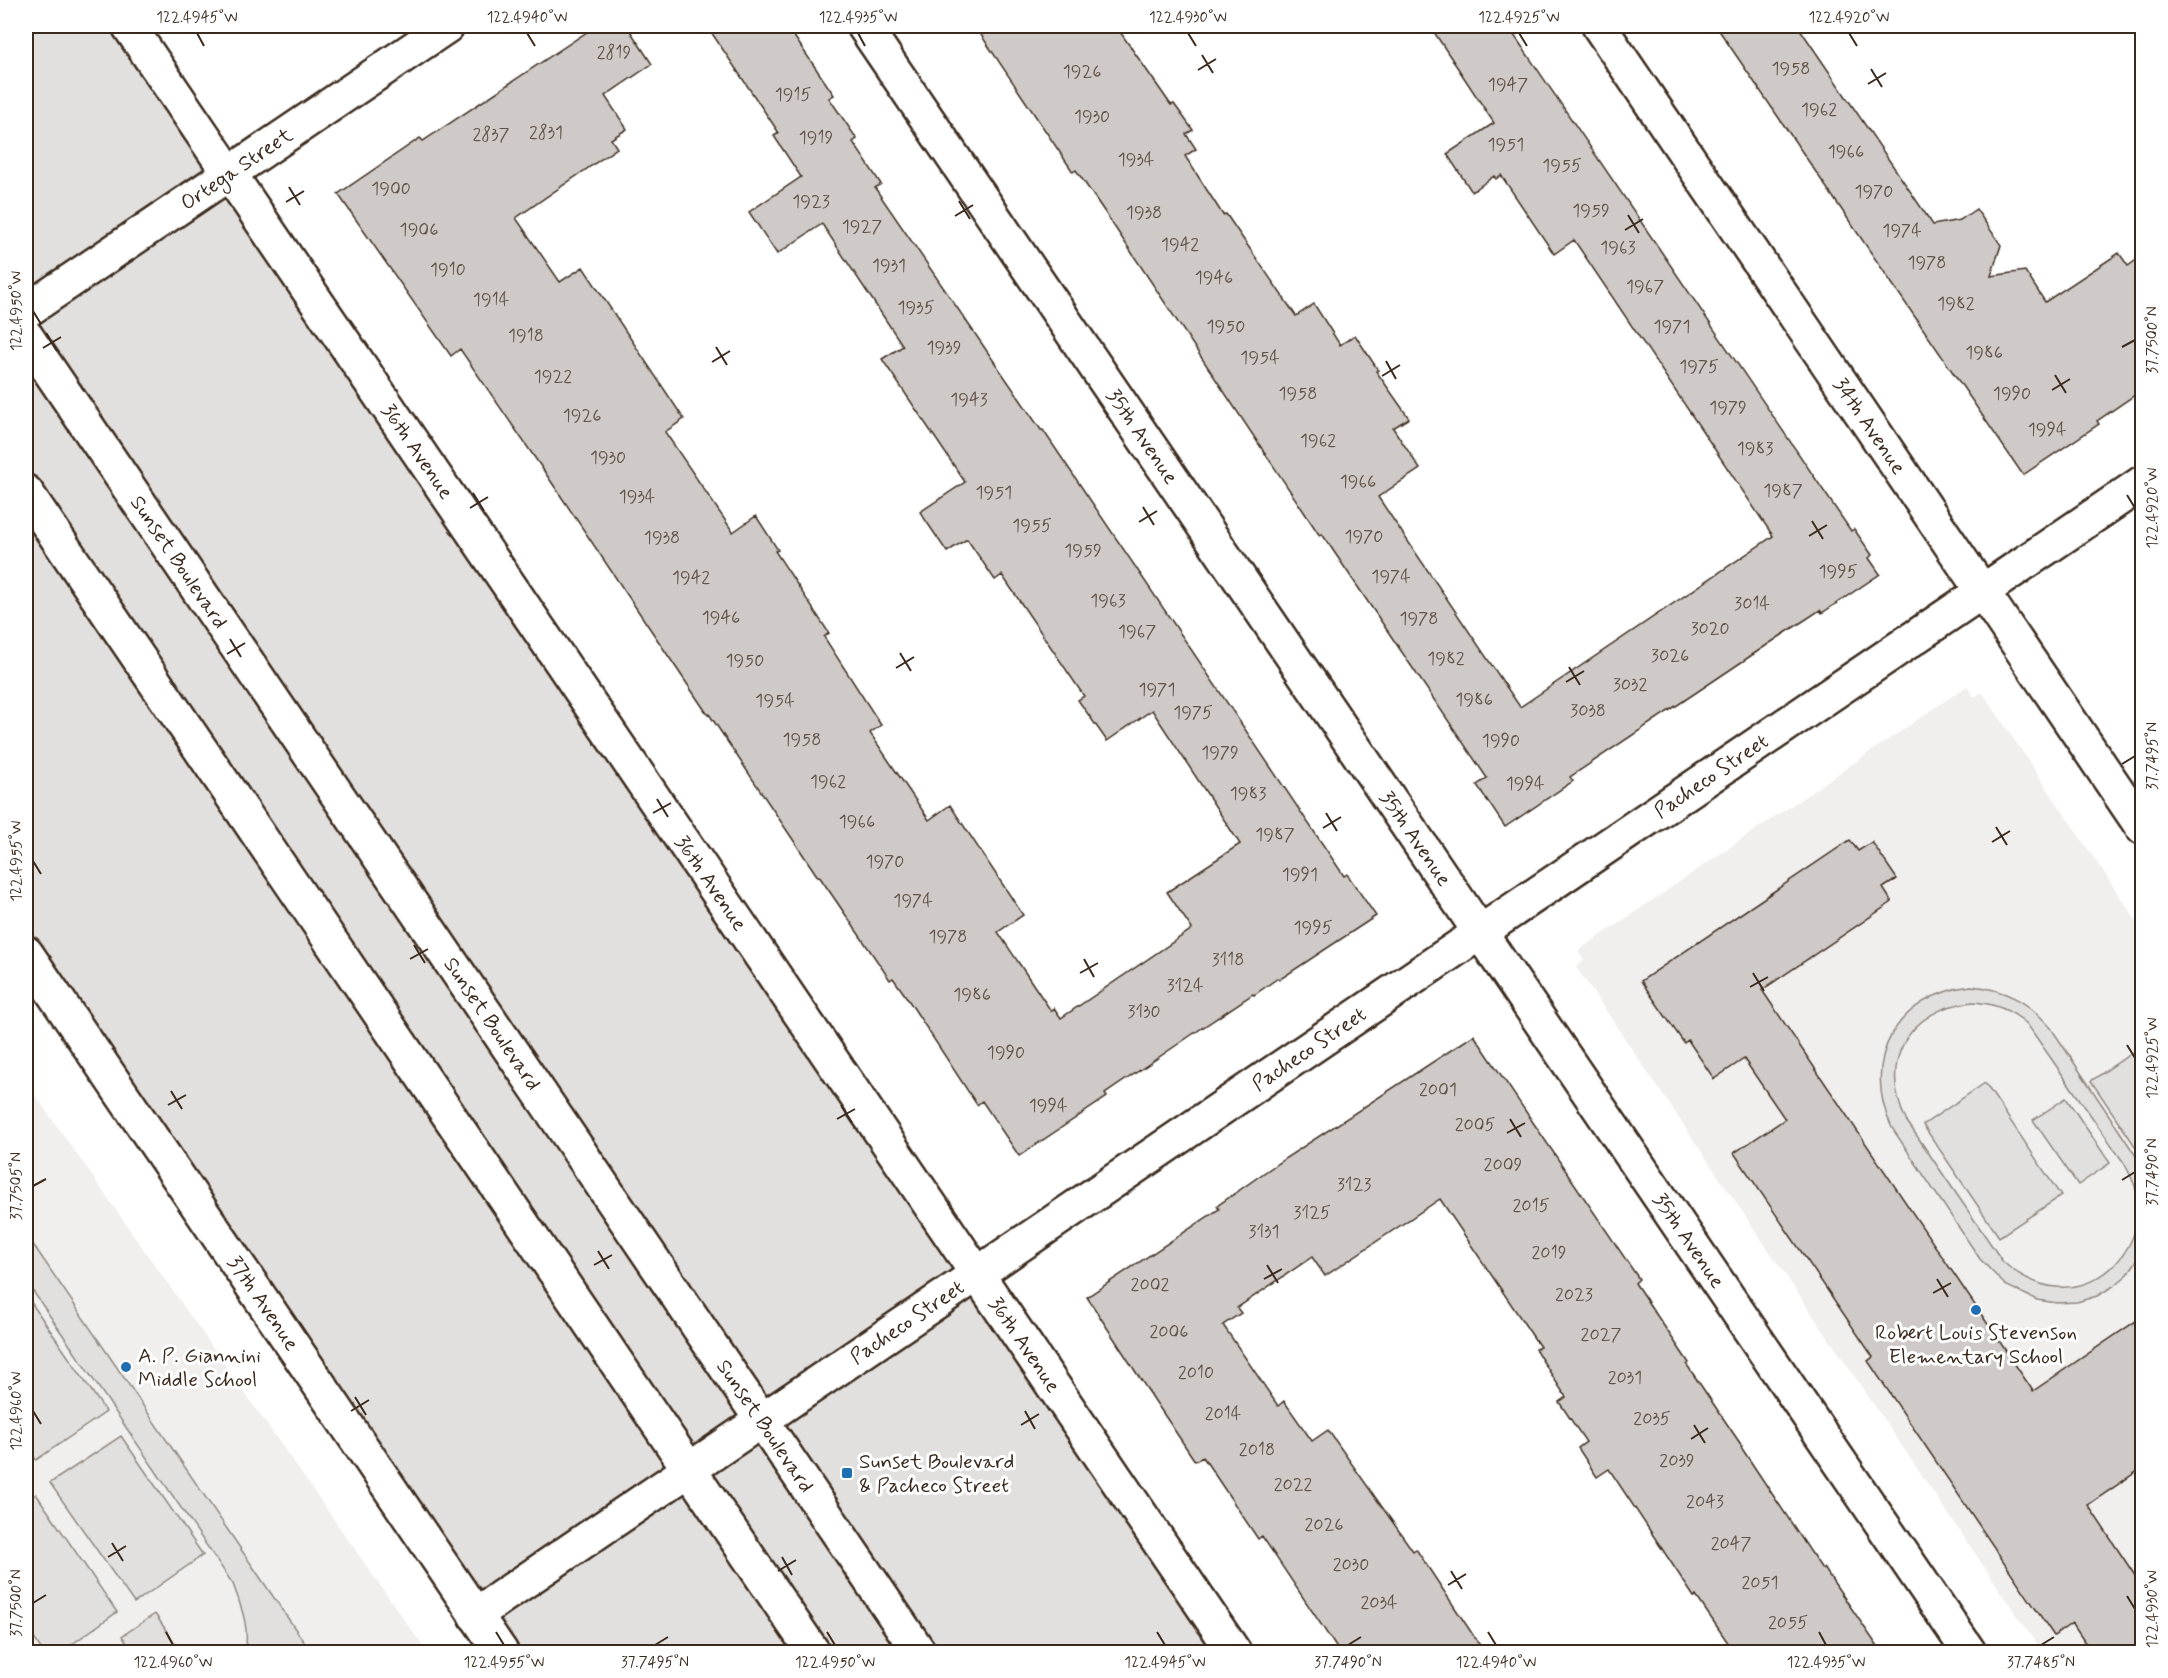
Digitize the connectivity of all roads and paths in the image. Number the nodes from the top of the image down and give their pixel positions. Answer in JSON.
{"nodes":[{"id":1,"x":129,"y":26,"type":"edge"},
{"id":2,"x":447,"y":26,"type":"edge"},
{"id":3,"x":864,"y":26,"type":"edge"},
{"id":4,"x":1599,"y":26,"type":"edge"},
{"id":5,"x":229,"y":173,"type":"junction"},
{"id":6,"x":26,"y":311,"type":"edge"},
{"id":7,"x":26,"y":336,"type":"edge"},
{"id":8,"x":2142,"y":483,"type":"edge"},
{"id":9,"x":26,"y":492,"type":"edge"},
{"id":10,"x":1983,"y":591,"type":"junction"},
{"id":11,"x":2142,"y":827,"type":"edge"},
{"id":12,"x":1480,"y":932,"type":"junction"},
{"id":13,"x":26,"y":953,"type":"edge"},
{"id":14,"x":977,"y":1274,"type":"junction"},
{"id":15,"x":762,"y":1420,"type":"junction"},
{"id":16,"x":690,"y":1470,"type":"junction"},
{"id":17,"x":475,"y":1615,"type":"junction"},
{"id":18,"x":501,"y":1653,"type":"edge"},
{"id":19,"x":813,"y":1653,"type":"edge"},
{"id":20,"x":920,"y":1653,"type":"edge"},
{"id":21,"x":1234,"y":1653,"type":"edge"},
{"id":22,"x":1969,"y":1653,"type":"edge"}],
"edges":[{"from":1,"to":5,"type":"street","name":"36th Avenue"},
{"from":2,"to":5,"type":"street","name":"Ortega Street"},
{"from":3,"to":12,"type":"street","name":"35th Avenue"},
{"from":4,"to":10,"type":"street","name":"34th Avenue"},
{"from":5,"to":6,"type":"street","name":"Ortega Street"},
{"from":5,"to":14,"type":"street","name":"36th Avenue"},
{"from":7,"to":15,"type":"street","name":"Sunset Boulevard"},
{"from":8,"to":10,"type":"street","name":"Pacheco Street"},
{"from":9,"to":16,"type":"street"},
{"from":10,"to":11,"type":"street","name":"34th Avenue"},
{"from":10,"to":12,"type":"street","name":"Pacheco Street"},
{"from":12,"to":14,"type":"street","name":"Pacheco Street"},
{"from":12,"to":22,"type":"street","name":"35th Avenue"},
{"from":13,"to":17,"type":"street","name":"37th Avenue"},
{"from":14,"to":15,"type":"street","name":"Pacheco Street"},
{"from":14,"to":21,"type":"street","name":"36th Avenue"},
{"from":15,"to":16,"type":"street","name":"Pacheco Street"},
{"from":15,"to":20,"type":"street","name":"Sunset Boulevard"},
{"from":16,"to":17,"type":"street","name":"Pacheco Street"},
{"from":16,"to":19,"type":"street"},
{"from":17,"to":18,"type":"street","name":"37th Avenue"}]}
